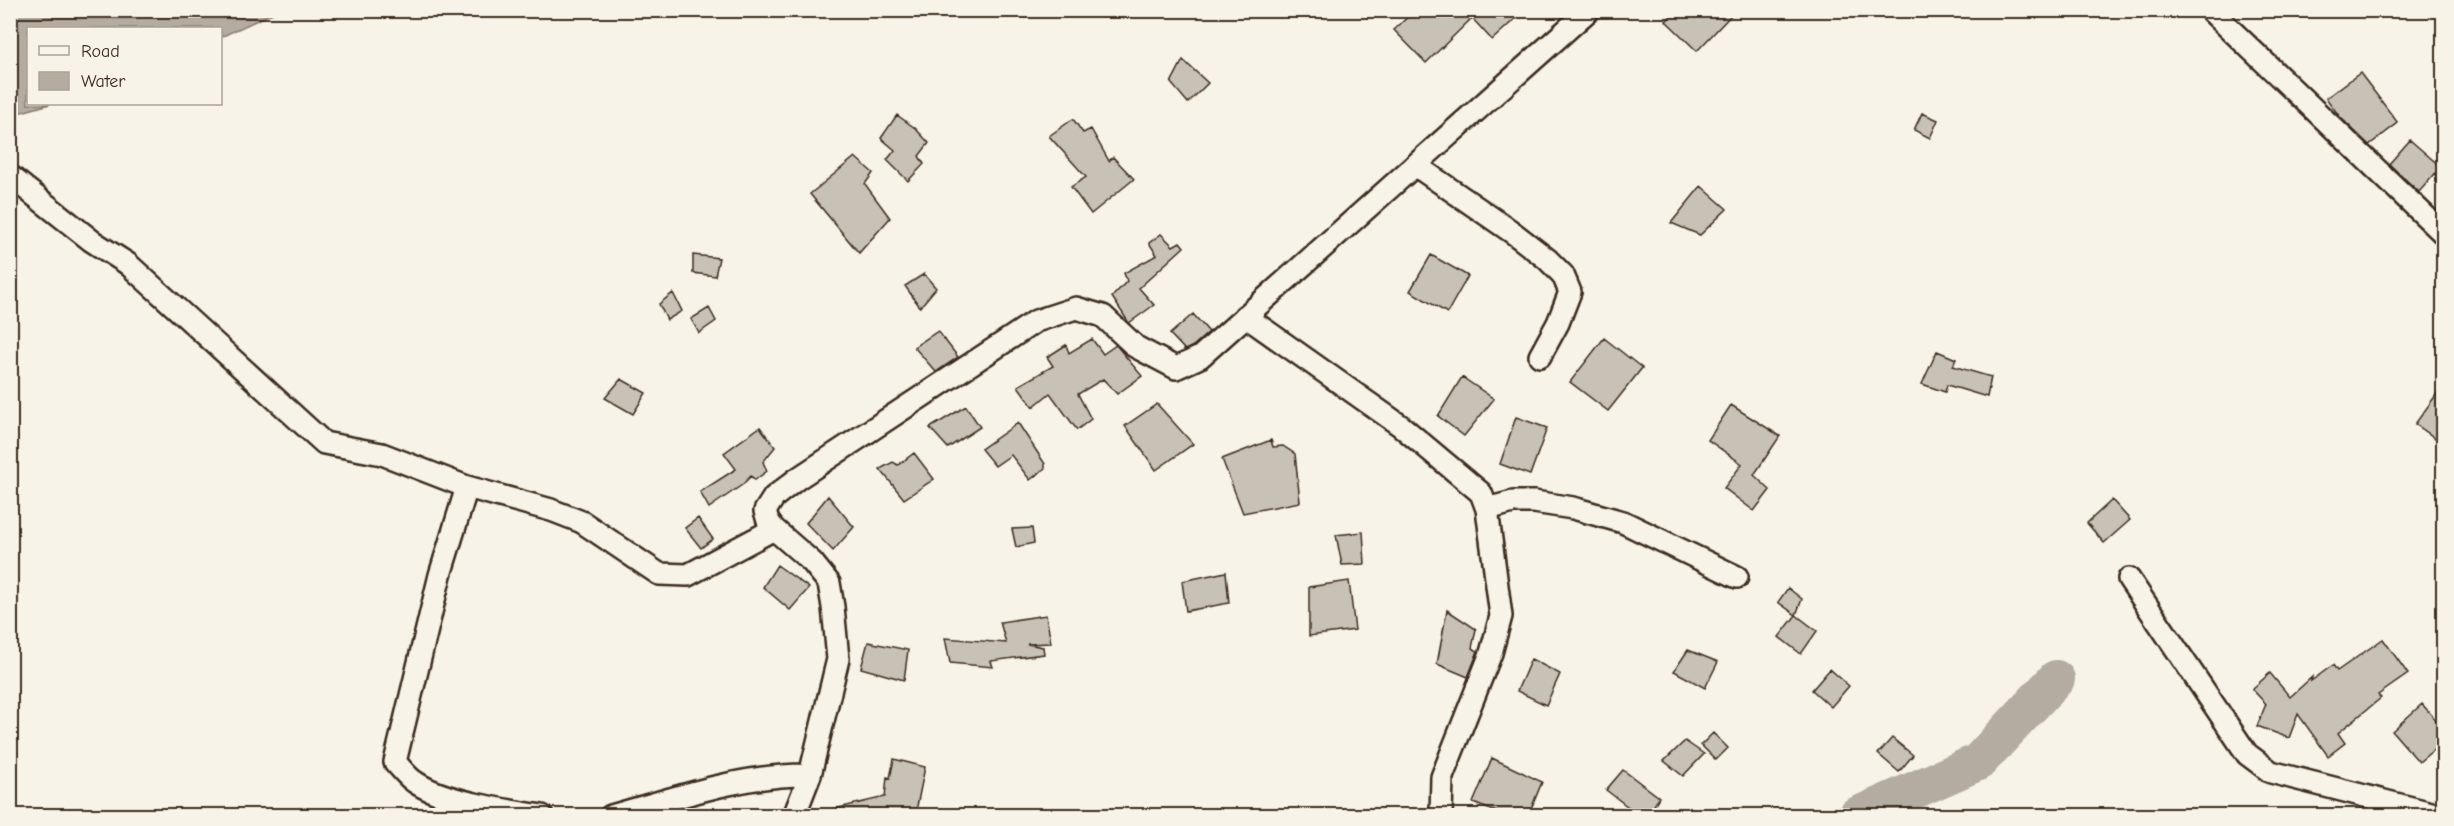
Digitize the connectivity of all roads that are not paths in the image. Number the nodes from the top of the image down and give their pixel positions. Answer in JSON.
{"nodes":[{"id":1,"x":2210,"y":10,"type":"edge"},
{"id":2,"x":1579,"y":14,"type":"edge"},
{"id":3,"x":1415,"y":165,"type":"junction"},
{"id":4,"x":10,"y":176,"type":"edge"},
{"id":5,"x":2444,"y":234,"type":"edge"},
{"id":6,"x":1245,"y":316,"type":"junction"},
{"id":7,"x":1540,"y":356,"type":"dead end"},
{"id":8,"x":467,"y":487,"type":"junction"},
{"id":9,"x":1486,"y":508,"type":"junction"},
{"id":10,"x":774,"y":529,"type":"junction"},
{"id":11,"x":1737,"y":577,"type":"dead end"},
{"id":12,"x":2129,"y":579,"type":"dead end"},
{"id":13,"x":810,"y":775,"type":"junction"},
{"id":14,"x":542,"y":816,"type":"edge"},
{"id":15,"x":611,"y":816,"type":"edge"},
{"id":16,"x":795,"y":816,"type":"edge"},
{"id":17,"x":1440,"y":816,"type":"edge"},
{"id":18,"x":2443,"y":816,"type":"edge"}],
"edges":[{"from":1,"to":5,"type":"street"},
{"from":2,"to":3,"type":"street"},
{"from":3,"to":6,"type":"street"},
{"from":3,"to":7,"type":"street"},
{"from":4,"to":8,"type":"street"},
{"from":6,"to":9,"type":"street"},
{"from":6,"to":10,"type":"street"},
{"from":8,"to":10,"type":"street"},
{"from":8,"to":14,"type":"street"},
{"from":9,"to":11,"type":"street"},
{"from":9,"to":17,"type":"street"},
{"from":10,"to":13,"type":"street"},
{"from":12,"to":18,"type":"street"},
{"from":13,"to":15,"type":"street"},
{"from":13,"to":16,"type":"street"}]}
